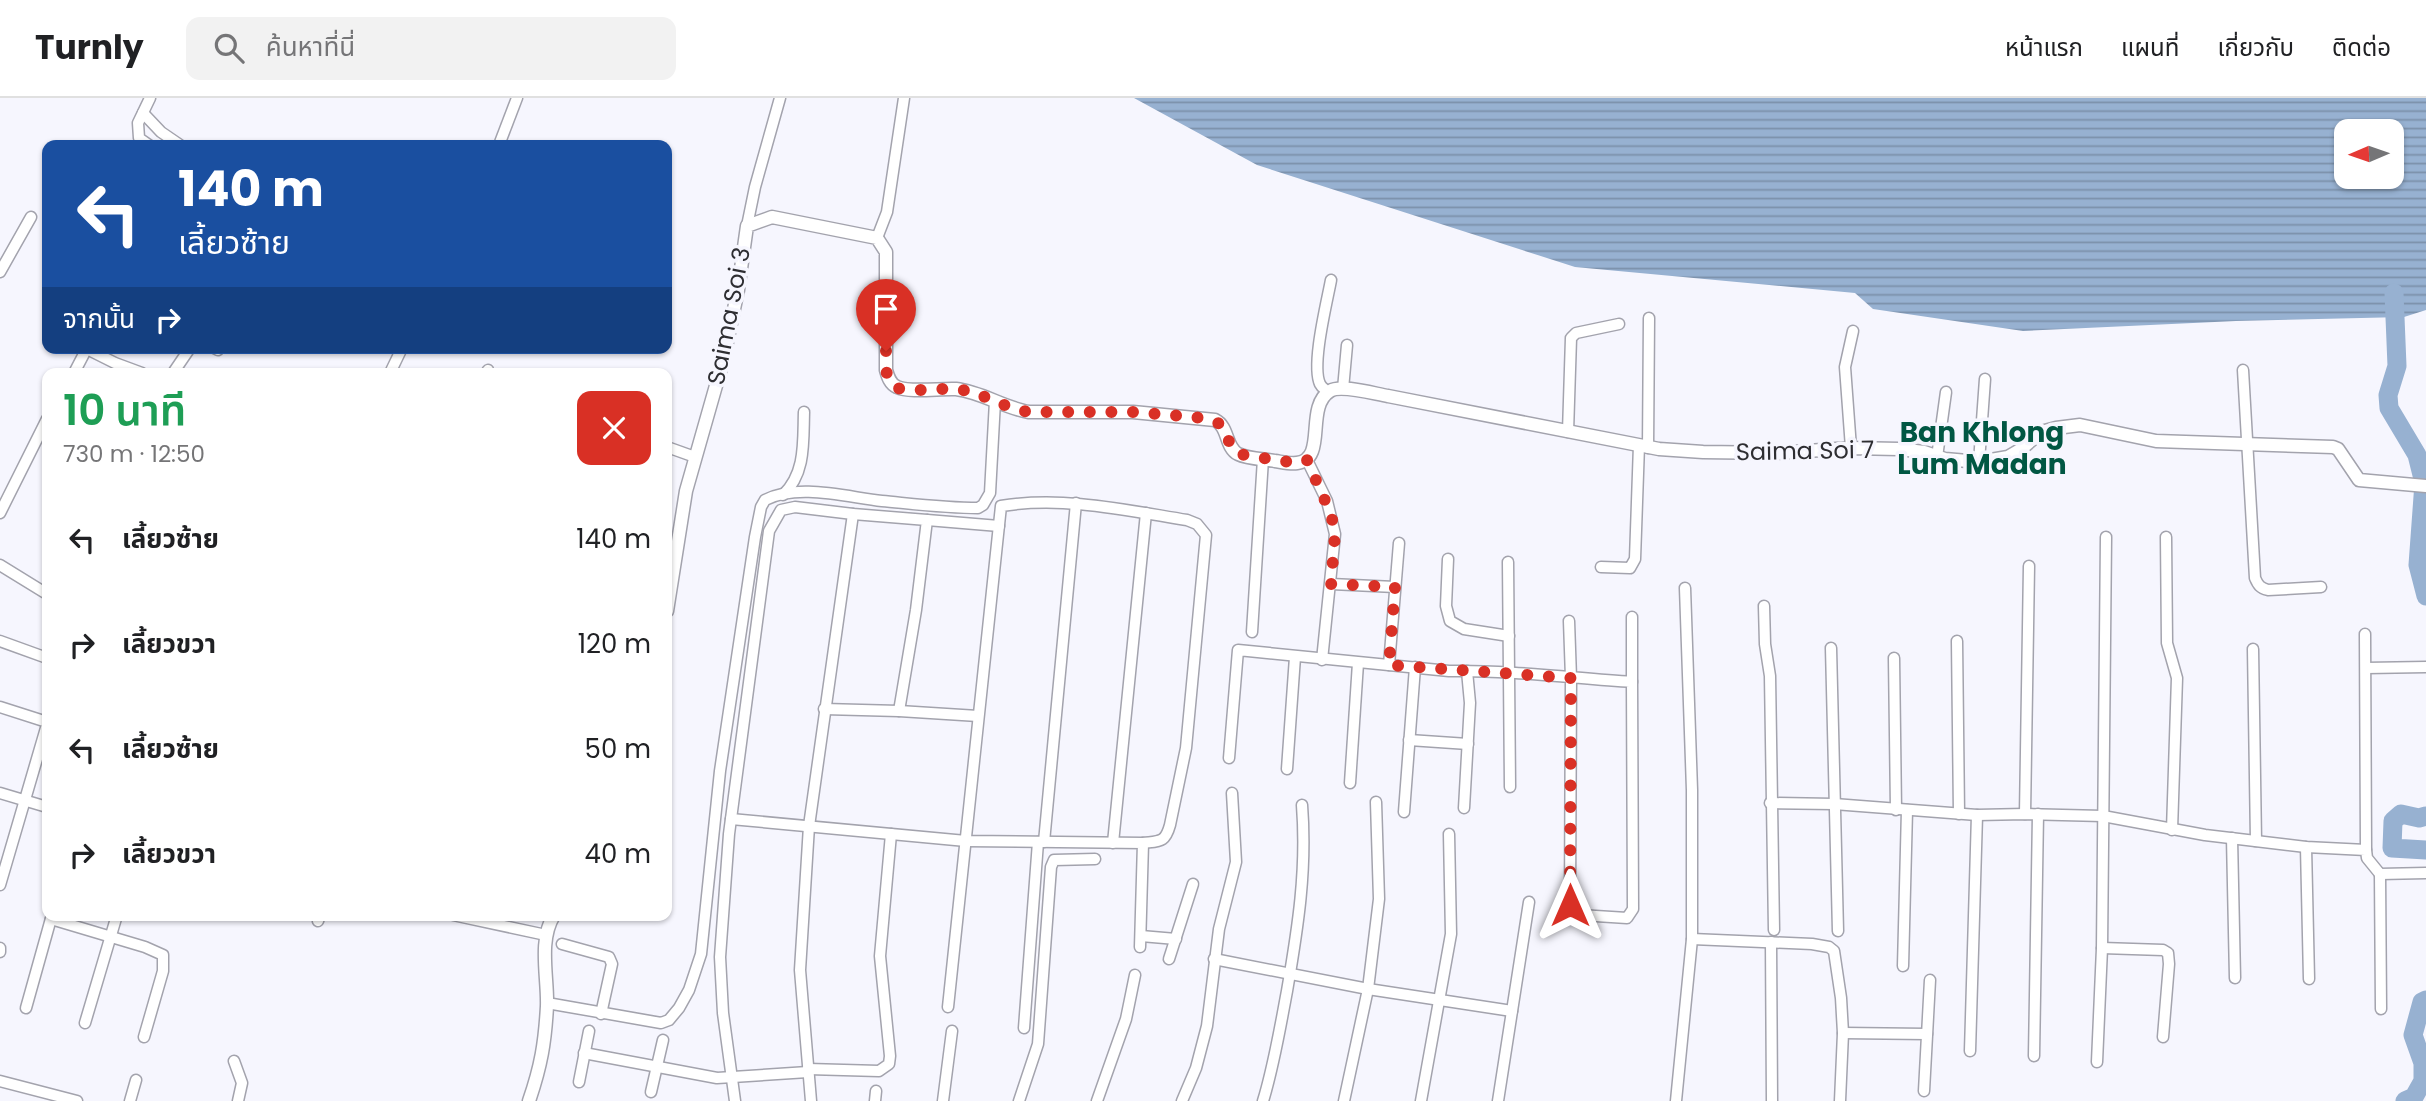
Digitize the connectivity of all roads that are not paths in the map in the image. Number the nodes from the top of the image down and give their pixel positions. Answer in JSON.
{"nodes":[{"id":1,"x":150,"y":98,"type":"edge"},
{"id":2,"x":517,"y":98,"type":"edge"},
{"id":3,"x":780,"y":98,"type":"edge"},
{"id":4,"x":904,"y":98,"type":"edge"},
{"id":5,"x":143,"y":113,"type":"junction"},
{"id":6,"x":142,"y":140,"type":"edge"},
{"id":7,"x":173,"y":140,"type":"edge"},
{"id":8,"x":501,"y":140,"type":"edge"},
{"id":9,"x":31,"y":217,"type":"dead end"},
{"id":10,"x":747,"y":226,"type":"junction"},
{"id":11,"x":877,"y":238,"type":"junction"},
{"id":12,"x":0,"y":272,"type":"edge"},
{"id":13,"x":1331,"y":280,"type":"dead end"},
{"id":14,"x":1649,"y":318,"type":"dead end"},
{"id":15,"x":1619,"y":324,"type":"dead end"},
{"id":16,"x":1853,"y":331,"type":"dead end"},
{"id":17,"x":1346,"y":345,"type":"dead end"},
{"id":18,"x":98,"y":354,"type":"edge"},
{"id":19,"x":128,"y":368,"type":"edge"},
{"id":20,"x":2243,"y":370,"type":"dead end"},
{"id":21,"x":1985,"y":379,"type":"dead end"},
{"id":22,"x":1343,"y":389,"type":"junction"},
{"id":23,"x":1946,"y":391,"type":"dead end"},
{"id":24,"x":1328,"y":392,"type":"junction"},
{"id":25,"x":995,"y":401,"type":"junction"},
{"id":26,"x":804,"y":412,"type":"dead end"},
{"id":27,"x":42,"y":429,"type":"edge"},
{"id":28,"x":1568,"y":432,"type":"junction"},
{"id":29,"x":2247,"y":443,"type":"junction"},
{"id":30,"x":1643,"y":447,"type":"junction"},
{"id":31,"x":1851,"y":448,"type":"junction"},
{"id":32,"x":672,"y":449,"type":"edge"},
{"id":33,"x":695,"y":457,"type":"junction"},
{"id":34,"x":1937,"y":457,"type":"junction"},
{"id":35,"x":1263,"y":459,"type":"junction"},
{"id":36,"x":1307,"y":460,"type":"junction"},
{"id":37,"x":1979,"y":463,"type":"junction"},
{"id":38,"x":2426,"y":486,"type":"edge"},
{"id":39,"x":783,"y":495,"type":"junction"},
{"id":40,"x":1076,"y":503,"type":"junction"},
{"id":41,"x":0,"y":513,"type":"edge"},
{"id":42,"x":1146,"y":513,"type":"junction"},
{"id":43,"x":853,"y":514,"type":"junction"},
{"id":44,"x":927,"y":520,"type":"junction"},
{"id":45,"x":999,"y":526,"type":"junction"},
{"id":46,"x":2106,"y":537,"type":"dead end"},
{"id":47,"x":2166,"y":537,"type":"dead end"},
{"id":48,"x":1399,"y":543,"type":"dead end"},
{"id":49,"x":1448,"y":559,"type":"dead end"},
{"id":50,"x":1508,"y":562,"type":"dead end"},
{"id":51,"x":0,"y":565,"type":"edge"},
{"id":52,"x":2029,"y":566,"type":"dead end"},
{"id":53,"x":1601,"y":567,"type":"dead end"},
{"id":54,"x":672,"y":574,"type":"edge"},
{"id":55,"x":1331,"y":584,"type":"junction"},
{"id":56,"x":1395,"y":587,"type":"junction"},
{"id":57,"x":2321,"y":587,"type":"dead end"},
{"id":58,"x":1685,"y":588,"type":"dead end"},
{"id":59,"x":42,"y":591,"type":"edge"},
{"id":60,"x":1764,"y":606,"type":"dead end"},
{"id":61,"x":1632,"y":617,"type":"dead end"},
{"id":62,"x":1569,"y":621,"type":"dead end"},
{"id":63,"x":1252,"y":632,"type":"dead end"},
{"id":64,"x":2365,"y":634,"type":"dead end"},
{"id":65,"x":1509,"y":636,"type":"junction"},
{"id":66,"x":0,"y":641,"type":"edge"},
{"id":67,"x":1957,"y":642,"type":"dead end"},
{"id":68,"x":1831,"y":648,"type":"dead end"},
{"id":69,"x":2253,"y":649,"type":"dead end"},
{"id":70,"x":42,"y":656,"type":"edge"},
{"id":71,"x":1295,"y":657,"type":"junction"},
{"id":72,"x":1894,"y":658,"type":"dead end"},
{"id":73,"x":1322,"y":660,"type":"junction"},
{"id":74,"x":1358,"y":663,"type":"junction"},
{"id":75,"x":1389,"y":665,"type":"junction"},
{"id":76,"x":1415,"y":667,"type":"junction"},
{"id":77,"x":2426,"y":667,"type":"edge"},
{"id":78,"x":2366,"y":668,"type":"junction"},
{"id":79,"x":1467,"y":671,"type":"junction"},
{"id":80,"x":1509,"y":674,"type":"junction"},
{"id":81,"x":1571,"y":678,"type":"junction"},
{"id":82,"x":1632,"y":682,"type":"junction"},
{"id":83,"x":0,"y":707,"type":"edge"},
{"id":84,"x":824,"y":709,"type":"junction"},
{"id":85,"x":899,"y":711,"type":"junction"},
{"id":86,"x":978,"y":716,"type":"junction"},
{"id":87,"x":42,"y":723,"type":"edge"},
{"id":88,"x":1409,"y":740,"type":"junction"},
{"id":89,"x":42,"y":742,"type":"edge"},
{"id":90,"x":1468,"y":744,"type":"junction"},
{"id":91,"x":1229,"y":758,"type":"dead end"},
{"id":92,"x":1287,"y":769,"type":"dead end"},
{"id":93,"x":1350,"y":783,"type":"dead end"},
{"id":94,"x":1510,"y":787,"type":"dead end"},
{"id":95,"x":0,"y":793,"type":"edge"},
{"id":96,"x":1232,"y":793,"type":"dead end"},
{"id":97,"x":25,"y":800,"type":"junction"},
{"id":98,"x":1376,"y":802,"type":"dead end"},
{"id":99,"x":1770,"y":803,"type":"junction"},
{"id":100,"x":1834,"y":804,"type":"junction"},
{"id":101,"x":42,"y":805,"type":"edge"},
{"id":102,"x":1302,"y":805,"type":"dead end"},
{"id":103,"x":1464,"y":808,"type":"dead end"},
{"id":104,"x":1901,"y":810,"type":"junction"},
{"id":105,"x":1404,"y":812,"type":"dead end"},
{"id":106,"x":1959,"y":814,"type":"junction"},
{"id":107,"x":2025,"y":814,"type":"junction"},
{"id":108,"x":2038,"y":814,"type":"junction"},
{"id":109,"x":1977,"y":815,"type":"junction"},
{"id":110,"x":2103,"y":816,"type":"junction"},
{"id":111,"x":731,"y":820,"type":"junction"},
{"id":112,"x":808,"y":826,"type":"junction"},
{"id":113,"x":2172,"y":830,"type":"junction"},
{"id":114,"x":891,"y":834,"type":"junction"},
{"id":115,"x":1449,"y":834,"type":"dead end"},
{"id":116,"x":2232,"y":838,"type":"junction"},
{"id":117,"x":966,"y":841,"type":"junction"},
{"id":118,"x":2256,"y":841,"type":"junction"},
{"id":119,"x":1041,"y":842,"type":"junction"},
{"id":120,"x":1113,"y":843,"type":"junction"},
{"id":121,"x":1143,"y":843,"type":"junction"},
{"id":122,"x":2306,"y":846,"type":"junction"},
{"id":123,"x":2366,"y":850,"type":"junction"},
{"id":124,"x":1095,"y":859,"type":"dead end"},
{"id":125,"x":2426,"y":873,"type":"edge"},
{"id":126,"x":2381,"y":874,"type":"junction"},
{"id":127,"x":1193,"y":884,"type":"dead end"},
{"id":128,"x":0,"y":885,"type":"edge"},
{"id":129,"x":1529,"y":902,"type":"dead end"},
{"id":130,"x":51,"y":921,"type":"edge"},
{"id":131,"x":64,"y":921,"type":"edge"},
{"id":132,"x":115,"y":921,"type":"edge"},
{"id":133,"x":481,"y":921,"type":"edge"},
{"id":134,"x":551,"y":921,"type":"edge"},
{"id":135,"x":1838,"y":931,"type":"dead end"},
{"id":136,"x":545,"y":935,"type":"junction"},
{"id":137,"x":110,"y":936,"type":"junction"},
{"id":138,"x":1773,"y":936,"type":"junction"},
{"id":139,"x":1176,"y":939,"type":"junction"},
{"id":140,"x":1692,"y":939,"type":"junction"},
{"id":141,"x":562,"y":944,"type":"dead end"},
{"id":142,"x":2102,"y":948,"type":"junction"},
{"id":143,"x":1169,"y":959,"type":"dead end"},
{"id":144,"x":1214,"y":959,"type":"junction"},
{"id":145,"x":1903,"y":966,"type":"dead end"},
{"id":146,"x":1290,"y":973,"type":"junction"},
{"id":147,"x":1135,"y":975,"type":"dead end"},
{"id":148,"x":2235,"y":978,"type":"dead end"},
{"id":149,"x":2309,"y":979,"type":"dead end"},
{"id":150,"x":1930,"y":980,"type":"dead end"},
{"id":151,"x":1368,"y":989,"type":"junction"},
{"id":152,"x":1440,"y":1001,"type":"junction"},
{"id":153,"x":547,"y":1003,"type":"junction"},
{"id":154,"x":948,"y":1007,"type":"dead end"},
{"id":155,"x":26,"y":1008,"type":"dead end"},
{"id":156,"x":2381,"y":1009,"type":"dead end"},
{"id":157,"x":1512,"y":1011,"type":"junction"},
{"id":158,"x":601,"y":1014,"type":"junction"},
{"id":159,"x":85,"y":1023,"type":"dead end"},
{"id":160,"x":1024,"y":1028,"type":"dead end"},
{"id":161,"x":589,"y":1031,"type":"dead end"},
{"id":162,"x":952,"y":1031,"type":"dead end"},
{"id":163,"x":1843,"y":1033,"type":"junction"},
{"id":164,"x":1927,"y":1034,"type":"junction"},
{"id":165,"x":144,"y":1037,"type":"dead end"},
{"id":166,"x":2163,"y":1037,"type":"dead end"},
{"id":167,"x":663,"y":1040,"type":"dead end"},
{"id":168,"x":1970,"y":1051,"type":"dead end"},
{"id":169,"x":584,"y":1053,"type":"junction"},
{"id":170,"x":2034,"y":1056,"type":"dead end"},
{"id":171,"x":234,"y":1061,"type":"dead end"},
{"id":172,"x":2097,"y":1062,"type":"dead end"},
{"id":173,"x":656,"y":1067,"type":"junction"},
{"id":174,"x":808,"y":1071,"type":"junction"},
{"id":175,"x":733,"y":1077,"type":"junction"},
{"id":176,"x":136,"y":1080,"type":"dead end"},
{"id":177,"x":0,"y":1081,"type":"edge"},
{"id":178,"x":579,"y":1082,"type":"dead end"},
{"id":179,"x":1924,"y":1091,"type":"dead end"},
{"id":180,"x":651,"y":1092,"type":"dead end"},
{"id":181,"x":77,"y":1101,"type":"edge"},
{"id":182,"x":130,"y":1101,"type":"edge"},
{"id":183,"x":238,"y":1101,"type":"edge"},
{"id":184,"x":529,"y":1101,"type":"edge"},
{"id":185,"x":735,"y":1101,"type":"edge"},
{"id":186,"x":811,"y":1101,"type":"edge"},
{"id":187,"x":943,"y":1101,"type":"edge"},
{"id":188,"x":1019,"y":1101,"type":"edge"},
{"id":189,"x":1097,"y":1101,"type":"edge"},
{"id":190,"x":1182,"y":1101,"type":"edge"},
{"id":191,"x":1263,"y":1101,"type":"edge"},
{"id":192,"x":1344,"y":1101,"type":"edge"},
{"id":193,"x":1421,"y":1101,"type":"edge"},
{"id":194,"x":1498,"y":1101,"type":"edge"},
{"id":195,"x":1676,"y":1101,"type":"edge"},
{"id":196,"x":1772,"y":1101,"type":"edge"},
{"id":197,"x":1840,"y":1101,"type":"edge"}],
"edges":[{"from":1,"to":5,"type":"street"},
{"from":2,"to":8,"type":"street"},
{"from":3,"to":10,"type":"street"},
{"from":4,"to":11,"type":"street"},
{"from":5,"to":6,"type":"street"},
{"from":5,"to":7,"type":"street"},
{"from":9,"to":12,"type":"street"},
{"from":10,"to":11,"type":"street","name":"Saima Soi 3"},
{"from":10,"to":33,"type":"street","name":"Saima Soi 3"},
{"from":11,"to":25,"type":"street"},
{"from":13,"to":24,"type":"street"},
{"from":14,"to":30,"type":"street"},
{"from":15,"to":28,"type":"street"},
{"from":16,"to":31,"type":"street"},
{"from":17,"to":22,"type":"street"},
{"from":18,"to":19,"type":"street"},
{"from":20,"to":29,"type":"street"},
{"from":21,"to":37,"type":"street"},
{"from":22,"to":24,"type":"street","name":"Saima Soi 7"},
{"from":22,"to":28,"type":"street","name":"Saima Soi 7"},
{"from":23,"to":34,"type":"street"},
{"from":24,"to":36,"type":"street"},
{"from":25,"to":35,"type":"street"},
{"from":25,"to":39,"type":"street"},
{"from":26,"to":39,"type":"street"},
{"from":27,"to":41,"type":"street"},
{"from":28,"to":30,"type":"street","name":"Saima Soi 7"},
{"from":29,"to":37,"type":"street","name":"Saima Soi 7"},
{"from":29,"to":38,"type":"street","name":"Saima Soi 7"},
{"from":29,"to":57,"type":"street"},
{"from":30,"to":31,"type":"street","name":"Saima Soi 7"},
{"from":30,"to":53,"type":"street"},
{"from":31,"to":34,"type":"street","name":"Saima Soi 7"},
{"from":32,"to":33,"type":"street"},
{"from":33,"to":54,"type":"street","name":"Saima Soi 3"},
{"from":34,"to":37,"type":"street","name":"Saima Soi 7"},
{"from":35,"to":36,"type":"street"},
{"from":35,"to":63,"type":"street"},
{"from":36,"to":55,"type":"street"},
{"from":39,"to":158,"type":"street"},
{"from":40,"to":42,"type":"street"},
{"from":40,"to":45,"type":"street"},
{"from":40,"to":119,"type":"street"},
{"from":42,"to":120,"type":"street"},
{"from":42,"to":121,"type":"street"},
{"from":43,"to":44,"type":"street"},
{"from":43,"to":84,"type":"street"},
{"from":43,"to":111,"type":"street"},
{"from":44,"to":45,"type":"street"},
{"from":44,"to":85,"type":"street"},
{"from":45,"to":86,"type":"street"},
{"from":46,"to":110,"type":"street"},
{"from":47,"to":113,"type":"street"},
{"from":48,"to":56,"type":"street"},
{"from":49,"to":65,"type":"street"},
{"from":50,"to":65,"type":"street"},
{"from":51,"to":59,"type":"street"},
{"from":52,"to":107,"type":"street"},
{"from":55,"to":56,"type":"street"},
{"from":55,"to":73,"type":"street"},
{"from":56,"to":75,"type":"street"},
{"from":58,"to":140,"type":"street"},
{"from":60,"to":99,"type":"street"},
{"from":61,"to":82,"type":"street"},
{"from":62,"to":81,"type":"street"},
{"from":64,"to":78,"type":"street"},
{"from":65,"to":80,"type":"street"},
{"from":66,"to":70,"type":"street"},
{"from":67,"to":106,"type":"street"},
{"from":68,"to":100,"type":"street"},
{"from":69,"to":118,"type":"street"},
{"from":71,"to":73,"type":"street"},
{"from":71,"to":91,"type":"street"},
{"from":71,"to":92,"type":"street"},
{"from":72,"to":104,"type":"street"},
{"from":73,"to":74,"type":"street"},
{"from":74,"to":75,"type":"street"},
{"from":74,"to":93,"type":"street"},
{"from":75,"to":76,"type":"street"},
{"from":76,"to":79,"type":"street"},
{"from":76,"to":88,"type":"street"},
{"from":77,"to":78,"type":"street"},
{"from":78,"to":123,"type":"street"},
{"from":79,"to":80,"type":"street"},
{"from":79,"to":90,"type":"street"},
{"from":80,"to":81,"type":"street"},
{"from":80,"to":94,"type":"street"},
{"from":81,"to":82,"type":"street"},
{"from":81,"to":82,"type":"street"},
{"from":83,"to":87,"type":"street"},
{"from":84,"to":85,"type":"street"},
{"from":84,"to":112,"type":"street"},
{"from":85,"to":86,"type":"street"},
{"from":86,"to":117,"type":"street"},
{"from":88,"to":90,"type":"street"},
{"from":88,"to":105,"type":"street"},
{"from":89,"to":97,"type":"street"},
{"from":90,"to":103,"type":"street"},
{"from":95,"to":97,"type":"street"},
{"from":96,"to":144,"type":"street"},
{"from":97,"to":101,"type":"street"},
{"from":97,"to":128,"type":"street"},
{"from":98,"to":151,"type":"street"},
{"from":99,"to":100,"type":"street"},
{"from":99,"to":138,"type":"street"},
{"from":100,"to":104,"type":"street"},
{"from":100,"to":135,"type":"street"},
{"from":102,"to":146,"type":"street"},
{"from":104,"to":106,"type":"street"},
{"from":104,"to":145,"type":"street"},
{"from":106,"to":109,"type":"street"},
{"from":107,"to":108,"type":"street"},
{"from":107,"to":109,"type":"street"},
{"from":108,"to":110,"type":"street"},
{"from":108,"to":170,"type":"street"},
{"from":109,"to":168,"type":"street"},
{"from":110,"to":113,"type":"street"},
{"from":110,"to":142,"type":"street"},
{"from":111,"to":112,"type":"street"},
{"from":111,"to":175,"type":"street"},
{"from":112,"to":114,"type":"street"},
{"from":112,"to":174,"type":"street"},
{"from":113,"to":116,"type":"street"},
{"from":114,"to":117,"type":"street"},
{"from":114,"to":174,"type":"street"},
{"from":115,"to":152,"type":"street"},
{"from":116,"to":118,"type":"street"},
{"from":116,"to":148,"type":"street"},
{"from":117,"to":119,"type":"street"},
{"from":117,"to":154,"type":"street"},
{"from":118,"to":122,"type":"street"},
{"from":119,"to":120,"type":"street"},
{"from":119,"to":160,"type":"street"},
{"from":120,"to":121,"type":"street"},
{"from":121,"to":139,"type":"street"},
{"from":122,"to":123,"type":"street"},
{"from":122,"to":149,"type":"street"},
{"from":123,"to":126,"type":"street"},
{"from":124,"to":188,"type":"street"},
{"from":125,"to":126,"type":"street"},
{"from":126,"to":156,"type":"street"},
{"from":127,"to":139,"type":"street"},
{"from":129,"to":157,"type":"street"},
{"from":130,"to":155,"type":"street"},
{"from":131,"to":137,"type":"street"},
{"from":132,"to":137,"type":"street"},
{"from":133,"to":136,"type":"street"},
{"from":134,"to":136,"type":"street"},
{"from":136,"to":153,"type":"street"},
{"from":137,"to":159,"type":"street"},
{"from":137,"to":165,"type":"street"},
{"from":138,"to":140,"type":"street"},
{"from":138,"to":163,"type":"street"},
{"from":138,"to":196,"type":"street"},
{"from":139,"to":143,"type":"street"},
{"from":140,"to":195,"type":"street"},
{"from":141,"to":158,"type":"street"},
{"from":142,"to":166,"type":"street"},
{"from":142,"to":172,"type":"street"},
{"from":144,"to":146,"type":"street"},
{"from":144,"to":190,"type":"street"},
{"from":146,"to":151,"type":"street"},
{"from":146,"to":191,"type":"street"},
{"from":147,"to":189,"type":"street"},
{"from":150,"to":164,"type":"street"},
{"from":151,"to":152,"type":"street"},
{"from":151,"to":192,"type":"street"},
{"from":152,"to":157,"type":"street"},
{"from":152,"to":193,"type":"street"},
{"from":153,"to":158,"type":"street"},
{"from":153,"to":184,"type":"street"},
{"from":157,"to":194,"type":"street"},
{"from":161,"to":169,"type":"street"},
{"from":162,"to":187,"type":"street"},
{"from":163,"to":164,"type":"street"},
{"from":163,"to":197,"type":"street"},
{"from":164,"to":179,"type":"street"},
{"from":167,"to":173,"type":"street"},
{"from":169,"to":173,"type":"street"},
{"from":169,"to":178,"type":"street"},
{"from":171,"to":183,"type":"street"},
{"from":173,"to":175,"type":"street"},
{"from":173,"to":180,"type":"street"},
{"from":174,"to":175,"type":"street"},
{"from":174,"to":186,"type":"street"},
{"from":175,"to":185,"type":"street"},
{"from":176,"to":182,"type":"street"},
{"from":177,"to":181,"type":"street"}]}
